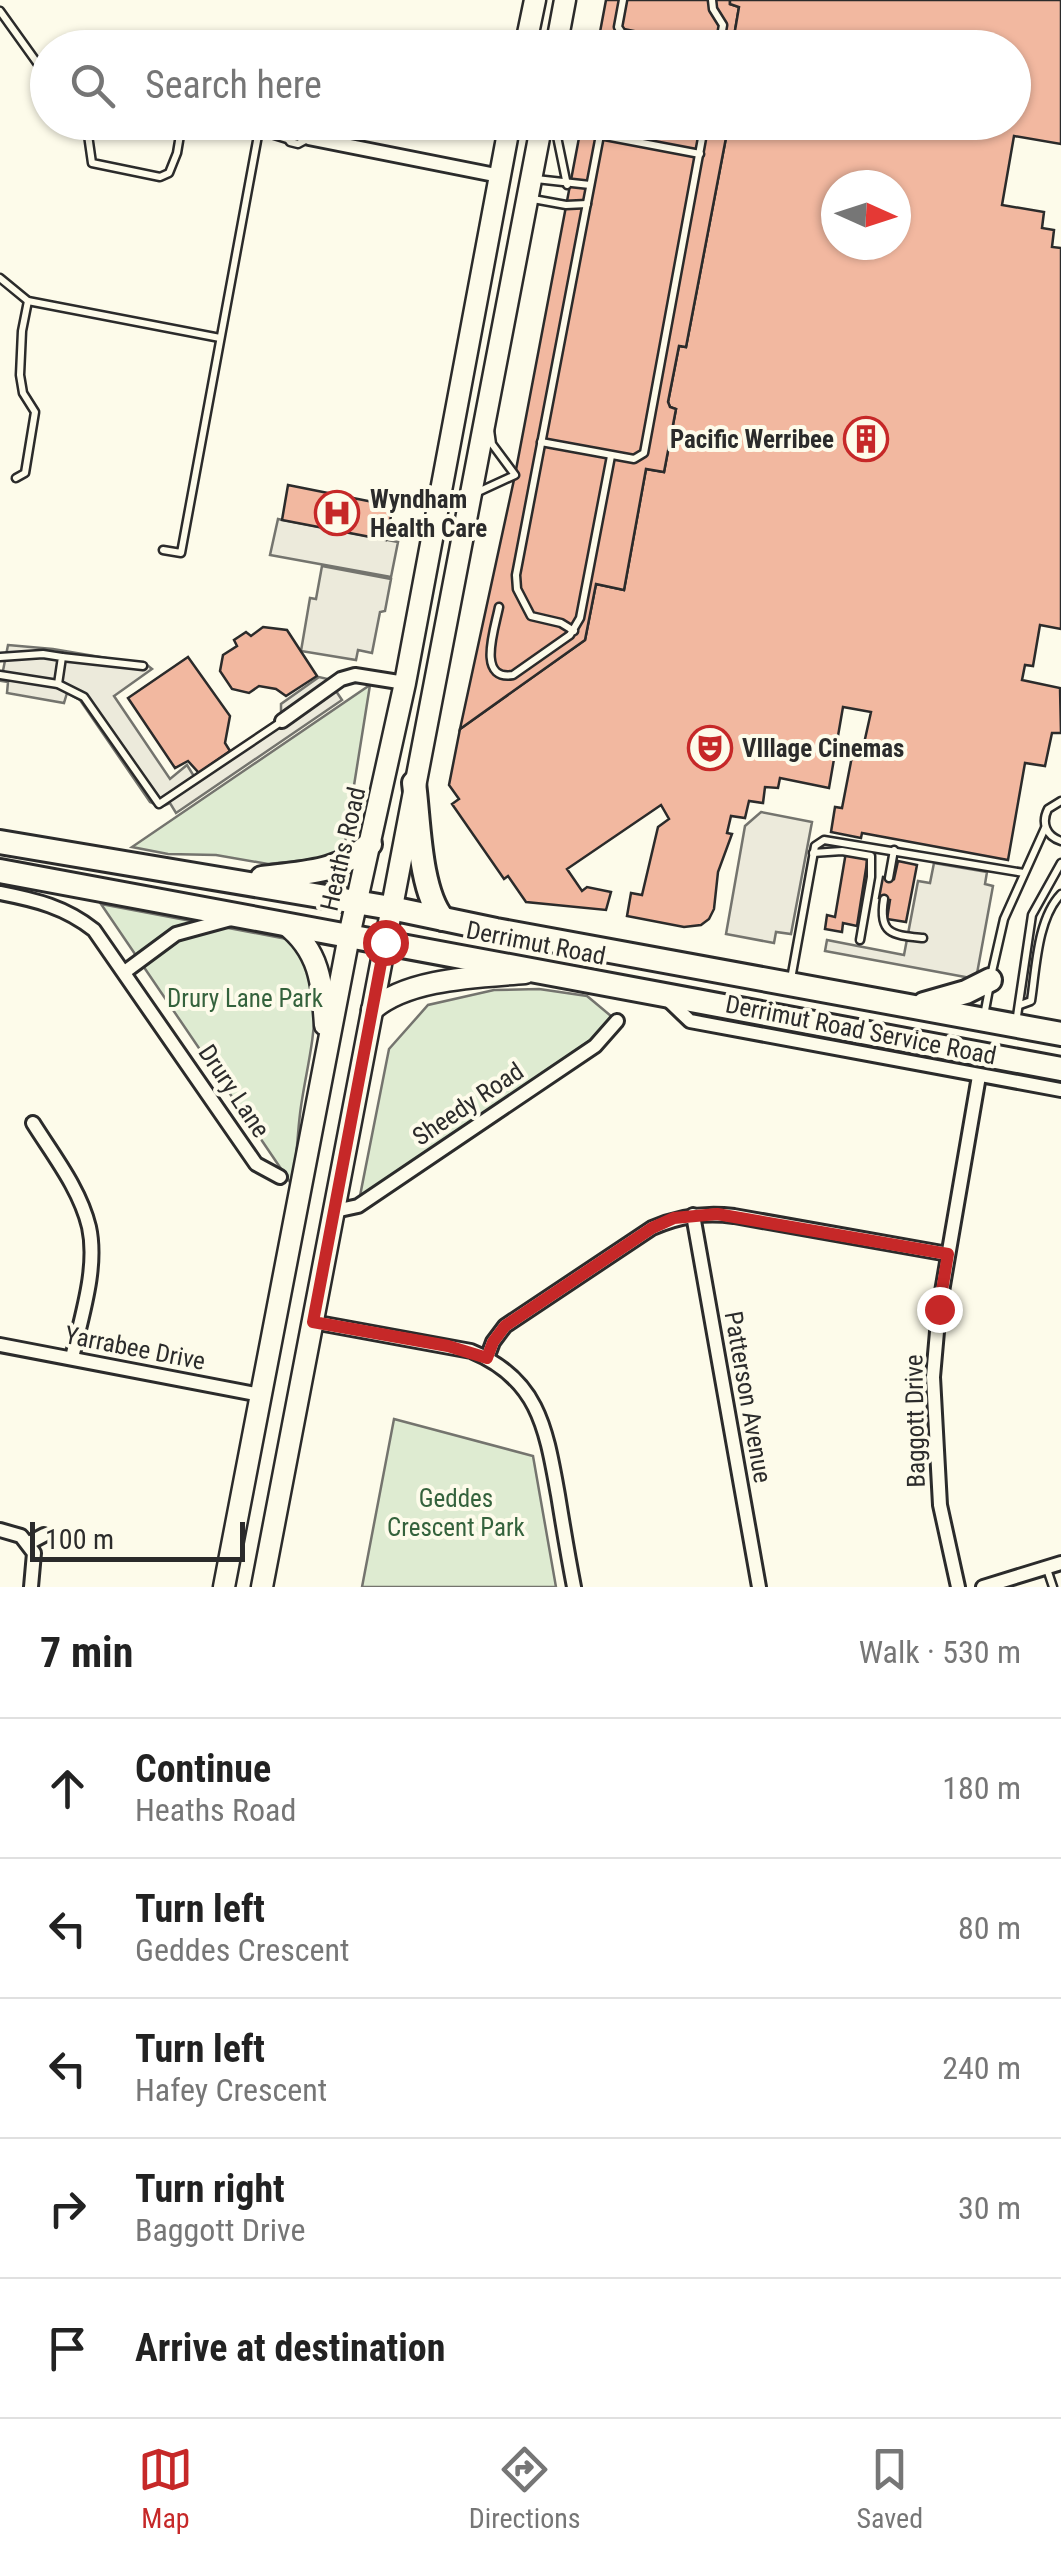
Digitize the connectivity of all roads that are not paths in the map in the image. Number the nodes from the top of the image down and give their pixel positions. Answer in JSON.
{"nodes":[{"id":1,"x":534,"y":0,"type":"edge"},
{"id":2,"x":566,"y":0,"type":"edge"},
{"id":3,"x":624,"y":0,"type":"edge"},
{"id":4,"x":712,"y":0,"type":"edge"},
{"id":5,"x":0,"y":11,"type":"edge"},
{"id":6,"x":528,"y":30,"type":"edge"},
{"id":7,"x":560,"y":30,"type":"edge"},
{"id":8,"x":620,"y":30,"type":"edge"},
{"id":9,"x":723,"y":30,"type":"edge"},
{"id":10,"x":30,"y":53,"type":"edge"},
{"id":11,"x":89,"y":140,"type":"edge"},
{"id":12,"x":179,"y":140,"type":"edge"},
{"id":13,"x":257,"y":140,"type":"edge"},
{"id":14,"x":319,"y":140,"type":"edge"},
{"id":15,"x":507,"y":140,"type":"edge"},
{"id":16,"x":538,"y":140,"type":"edge"},
{"id":17,"x":557,"y":140,"type":"edge"},
{"id":18,"x":599,"y":140,"type":"edge"},
{"id":19,"x":630,"y":140,"type":"edge"},
{"id":20,"x":703,"y":140,"type":"edge"},
{"id":21,"x":700,"y":154,"type":"junction"},
{"id":22,"x":500,"y":176,"type":"junction"},
{"id":23,"x":566,"y":185,"type":"junction"},
{"id":24,"x":590,"y":185,"type":"junction"},
{"id":25,"x":528,"y":188,"type":"junction"},
{"id":26,"x":586,"y":204,"type":"junction"},
{"id":27,"x":0,"y":278,"type":"edge"},
{"id":28,"x":28,"y":302,"type":"junction"},
{"id":29,"x":220,"y":338,"type":"junction"},
{"id":30,"x":487,"y":404,"type":"junction"},
{"id":31,"x":541,"y":442,"type":"junction"},
{"id":32,"x":611,"y":456,"type":"junction"},
{"id":33,"x":16,"y":478,"type":"dead end"},
{"id":34,"x":468,"y":503,"type":"junction"},
{"id":35,"x":163,"y":550,"type":"dead end"},
{"id":36,"x":499,"y":607,"type":"dead end"},
{"id":37,"x":574,"y":630,"type":"junction"},
{"id":38,"x":442,"y":639,"type":"junction"},
{"id":39,"x":0,"y":656,"type":"edge"},
{"id":40,"x":62,"y":657,"type":"junction"},
{"id":41,"x":143,"y":666,"type":"dead end"},
{"id":42,"x":1,"y":675,"type":"edge"},
{"id":43,"x":58,"y":684,"type":"junction"},
{"id":44,"x":404,"y":684,"type":"junction"},
{"id":45,"x":282,"y":721,"type":"joint"},
{"id":46,"x":414,"y":783,"type":"junction"},
{"id":47,"x":1060,"y":799,"type":"edge"},
{"id":48,"x":1046,"y":828,"type":"junction"},
{"id":49,"x":1061,"y":841,"type":"edge"},
{"id":50,"x":0,"y":842,"type":"edge"},
{"id":51,"x":370,"y":844,"type":"junction"},
{"id":52,"x":894,"y":849,"type":"junction"},
{"id":53,"x":813,"y":853,"type":"junction"},
{"id":54,"x":1061,"y":863,"type":"edge"},
{"id":55,"x":0,"y":872,"type":"edge"},
{"id":56,"x":1024,"y":873,"type":"junction"},
{"id":57,"x":889,"y":878,"type":"dead end"},
{"id":58,"x":239,"y":881,"type":"junction"},
{"id":59,"x":0,"y":894,"type":"edge"},
{"id":60,"x":1059,"y":898,"type":"edge"},
{"id":61,"x":884,"y":900,"type":"dead end"},
{"id":62,"x":358,"y":902,"type":"junction"},
{"id":63,"x":391,"y":908,"type":"junction"},
{"id":64,"x":244,"y":917,"type":"junction"},
{"id":65,"x":443,"y":918,"type":"junction"},
{"id":66,"x":285,"y":924,"type":"junction"},
{"id":67,"x":349,"y":936,"type":"junction"},
{"id":68,"x":923,"y":938,"type":"dead end"},
{"id":69,"x":860,"y":940,"type":"dead end"},
{"id":70,"x":385,"y":942,"type":"junction"},
{"id":71,"x":126,"y":971,"type":"junction"},
{"id":72,"x":542,"y":972,"type":"junction"},
{"id":73,"x":990,"y":980,"type":"junction"},
{"id":74,"x":790,"y":984,"type":"junction"},
{"id":75,"x":664,"y":995,"type":"junction"},
{"id":76,"x":900,"y":1006,"type":"junction"},
{"id":77,"x":372,"y":1010,"type":"junction"},
{"id":78,"x":1017,"y":1015,"type":"junction"},
{"id":79,"x":983,"y":1019,"type":"junction"},
{"id":80,"x":618,"y":1021,"type":"dead end"},
{"id":81,"x":1061,"y":1034,"type":"edge"},
{"id":82,"x":326,"y":1052,"type":"junction"},
{"id":83,"x":997,"y":1056,"type":"junction"},
{"id":84,"x":1061,"y":1069,"type":"edge"},
{"id":85,"x":979,"y":1076,"type":"junction"},
{"id":86,"x":1061,"y":1090,"type":"edge"},
{"id":87,"x":34,"y":1123,"type":"dead end"},
{"id":88,"x":280,"y":1178,"type":"dead end"},
{"id":89,"x":335,"y":1211,"type":"junction"},
{"id":90,"x":693,"y":1215,"type":"junction"},
{"id":91,"x":948,"y":1254,"type":"junction"},
{"id":92,"x":276,"y":1314,"type":"junction"},
{"id":93,"x":313,"y":1322,"type":"junction"},
{"id":94,"x":0,"y":1345,"type":"edge"},
{"id":95,"x":72,"y":1358,"type":"junction"},
{"id":96,"x":487,"y":1358,"type":"junction"},
{"id":97,"x":261,"y":1395,"type":"junction"},
{"id":98,"x":0,"y":1530,"type":"edge"},
{"id":99,"x":44,"y":1535,"type":"dead end"},
{"id":100,"x":29,"y":1542,"type":"junction"},
{"id":101,"x":1061,"y":1562,"type":"edge"},
{"id":102,"x":1046,"y":1566,"type":"junction"},
{"id":103,"x":31,"y":1587,"type":"edge"},
{"id":104,"x":224,"y":1587,"type":"edge"},
{"id":105,"x":262,"y":1587,"type":"edge"},
{"id":106,"x":574,"y":1587,"type":"edge"},
{"id":107,"x":758,"y":1587,"type":"edge"},
{"id":108,"x":958,"y":1587,"type":"edge"},
{"id":109,"x":983,"y":1587,"type":"edge"},
{"id":110,"x":1052,"y":1587,"type":"edge"}],
"edges":[{"from":1,"to":6,"type":"main road"},
{"from":2,"to":7,"type":"main road"},
{"from":3,"to":8,"type":"lane"},
{"from":4,"to":9,"type":"lane"},
{"from":5,"to":10,"type":"lane"},
{"from":11,"to":12,"type":"lane"},
{"from":13,"to":29,"type":"lane"},
{"from":14,"to":22,"type":"street"},
{"from":15,"to":22,"type":"main road","name":"Heaths Road"},
{"from":16,"to":25,"type":"main road"},
{"from":17,"to":23,"type":"lane"},
{"from":18,"to":24,"type":"lane"},
{"from":19,"to":21,"type":"lane"},
{"from":20,"to":21,"type":"lane"},
{"from":21,"to":32,"type":"lane"},
{"from":22,"to":25,"type":"main road"},
{"from":22,"to":44,"type":"main road","name":"Heaths Road"},
{"from":23,"to":24,"type":"lane"},
{"from":23,"to":25,"type":"lane"},
{"from":24,"to":26,"type":"lane"},
{"from":25,"to":26,"type":"lane"},
{"from":25,"to":30,"type":"main road"},
{"from":26,"to":31,"type":"lane"},
{"from":27,"to":28,"type":"lane"},
{"from":28,"to":29,"type":"lane"},
{"from":28,"to":33,"type":"lane"},
{"from":29,"to":35,"type":"lane"},
{"from":30,"to":34,"type":"main road"},
{"from":30,"to":34,"type":"lane"},
{"from":31,"to":32,"type":"lane"},
{"from":31,"to":37,"type":"lane"},
{"from":32,"to":37,"type":"lane"},
{"from":34,"to":38,"type":"main road"},
{"from":36,"to":37,"type":"lane"},
{"from":38,"to":44,"type":"main road"},
{"from":38,"to":46,"type":"main road"},
{"from":39,"to":40,"type":"lane"},
{"from":40,"to":41,"type":"lane"},
{"from":40,"to":43,"type":"lane"},
{"from":42,"to":43,"type":"lane"},
{"from":43,"to":45,"type":"lane"},
{"from":44,"to":45,"type":"street"},
{"from":44,"to":51,"type":"main road","name":"Heaths Road"},
{"from":46,"to":63,"type":"main road"},
{"from":46,"to":65,"type":"highway"},
{"from":47,"to":48,"type":"lane"},
{"from":48,"to":49,"type":"lane"},
{"from":48,"to":56,"type":"lane"},
{"from":50,"to":58,"type":"highway","name":"Derrimut Road"},
{"from":51,"to":58,"type":"highway"},
{"from":51,"to":62,"type":"main road","name":"Heaths Road"},
{"from":52,"to":53,"type":"lane"},
{"from":52,"to":56,"type":"lane"},
{"from":52,"to":57,"type":"lane"},
{"from":53,"to":69,"type":"lane"},
{"from":53,"to":74,"type":"lane"},
{"from":54,"to":78,"type":"lane"},
{"from":55,"to":64,"type":"highway","name":"Derrimut Road"},
{"from":56,"to":73,"type":"lane"},
{"from":58,"to":62,"type":"highway","name":"Derrimut Road"},
{"from":59,"to":71,"type":"street","name":"Drury Lane"},
{"from":60,"to":78,"type":"lane"},
{"from":61,"to":68,"type":"lane"},
{"from":62,"to":63,"type":"highway","name":"Derrimut Road"},
{"from":62,"to":67,"type":"main road","name":"Heaths Road"},
{"from":63,"to":65,"type":"highway","name":"Derrimut Road"},
{"from":63,"to":70,"type":"main road"},
{"from":64,"to":66,"type":"highway","name":"Derrimut Road"},
{"from":64,"to":71,"type":"street"},
{"from":65,"to":74,"type":"highway","name":"Derrimut Road"},
{"from":66,"to":67,"type":"highway","name":"Derrimut Road"},
{"from":66,"to":82,"type":"main road"},
{"from":67,"to":70,"type":"highway","name":"Derrimut Road"},
{"from":67,"to":82,"type":"main road","name":"Heaths Road"},
{"from":70,"to":72,"type":"highway","name":"Derrimut Road"},
{"from":70,"to":77,"type":"main road"},
{"from":71,"to":88,"type":"street","name":"Drury Lane"},
{"from":72,"to":75,"type":"highway","name":"Derrimut Road"},
{"from":72,"to":77,"type":"main road"},
{"from":73,"to":76,"type":"highway"},
{"from":73,"to":79,"type":"lane"},
{"from":74,"to":76,"type":"highway","name":"Derrimut Road"},
{"from":75,"to":83,"type":"highway","name":"Derrimut Road"},
{"from":75,"to":85,"type":"street","name":"Derrimut Road Service Road"},
{"from":76,"to":79,"type":"highway","name":"Derrimut Road"},
{"from":77,"to":89,"type":"main road"},
{"from":78,"to":79,"type":"highway","name":"Derrimut Road"},
{"from":78,"to":81,"type":"highway","name":"Derrimut Road"},
{"from":78,"to":83,"type":"highway"},
{"from":79,"to":83,"type":"highway"},
{"from":80,"to":89,"type":"street","name":"Sheedy Road"},
{"from":82,"to":92,"type":"main road","name":"Heaths Road"},
{"from":83,"to":84,"type":"highway","name":"Derrimut Road"},
{"from":85,"to":86,"type":"street","name":"Derrimut Road Service Road"},
{"from":85,"to":91,"type":"street","name":"Baggott Drive"},
{"from":87,"to":95,"type":"street"},
{"from":89,"to":93,"type":"main road"},
{"from":90,"to":91,"type":"street"},
{"from":90,"to":96,"type":"street"},
{"from":90,"to":107,"type":"street","name":"Patterson Avenue"},
{"from":91,"to":108,"type":"street","name":"Baggott Drive"},
{"from":92,"to":93,"type":"main road"},
{"from":92,"to":97,"type":"main road","name":"Heaths Road"},
{"from":93,"to":96,"type":"street"},
{"from":93,"to":105,"type":"main road"},
{"from":94,"to":95,"type":"street","name":"Yarrabee Drive"},
{"from":95,"to":97,"type":"street","name":"Yarrabee Drive"},
{"from":96,"to":106,"type":"street"},
{"from":97,"to":104,"type":"main road","name":"Heaths Road"},
{"from":98,"to":100,"type":"street"},
{"from":99,"to":100,"type":"street"},
{"from":100,"to":103,"type":"street"},
{"from":101,"to":102,"type":"street"},
{"from":102,"to":109,"type":"street"},
{"from":102,"to":110,"type":"lane"}]}
